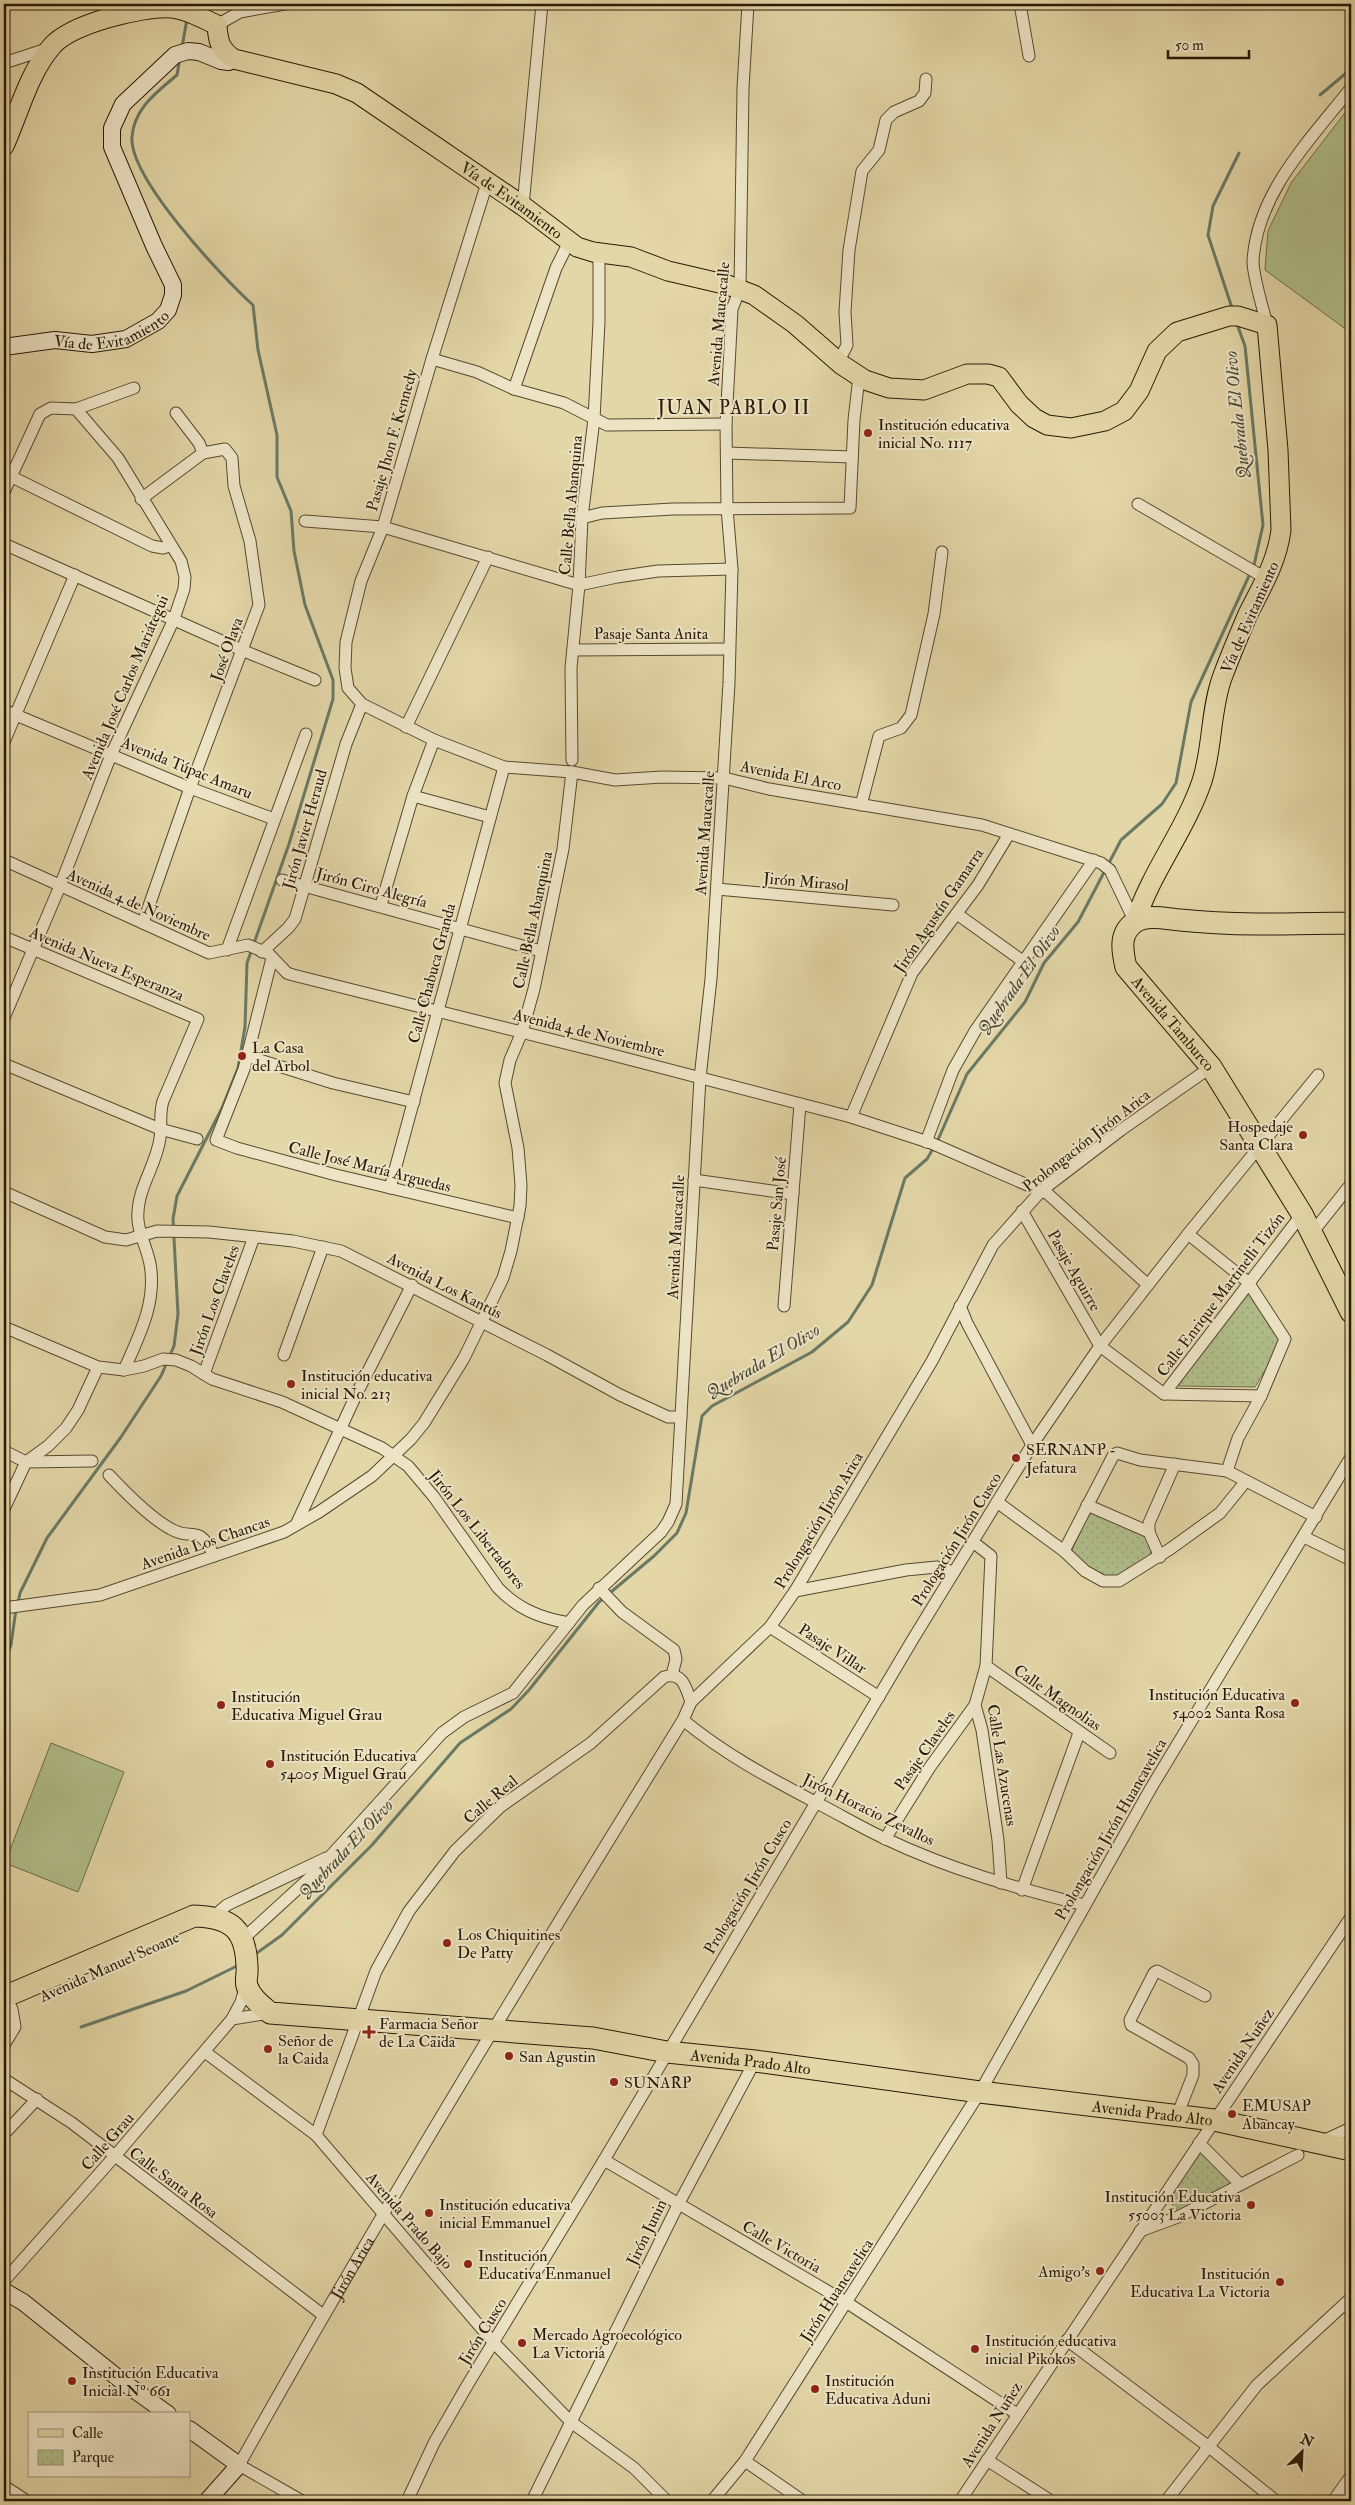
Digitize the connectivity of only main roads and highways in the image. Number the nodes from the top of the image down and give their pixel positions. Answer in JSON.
{"nodes":[{"id":1,"x":234,"y":58,"type":"junction"},
{"id":2,"x":4,"y":146,"type":"edge"},
{"id":3,"x":4,"y":347,"type":"edge"},
{"id":4,"x":1135,"y":922,"type":"junction"},
{"id":5,"x":1351,"y":923,"type":"edge"},
{"id":6,"x":1351,"y":1312,"type":"edge"},
{"id":7,"x":6,"y":2002,"type":"edge"},
{"id":8,"x":270,"y":2013,"type":"joint"},
{"id":9,"x":1351,"y":2150,"type":"edge"},
{"id":10,"x":4,"y":2291,"type":"edge"},
{"id":11,"x":165,"y":2412,"type":"edge"},
{"id":12,"x":190,"y":2430,"type":"edge"},
{"id":13,"x":207,"y":2501,"type":"edge"}],
"edges":[{"from":1,"to":2,"type":"main road"},
{"from":1,"to":3,"type":"main road","name":"Vía de Evitamiento"},
{"from":1,"to":4,"type":"main road","name":"Vía de Evitamiento"},
{"from":4,"to":5,"type":"highway"},
{"from":4,"to":6,"type":"highway","name":"Avenida Tamburco"},
{"from":7,"to":8,"type":"highway","name":"Avenida Manuel Seoane"},
{"from":8,"to":9,"type":"highway","name":"Avenida Prado Alto"},
{"from":10,"to":11,"type":"main road"},
{"from":12,"to":13,"type":"main road","name":"Jirón Arica"}]}
